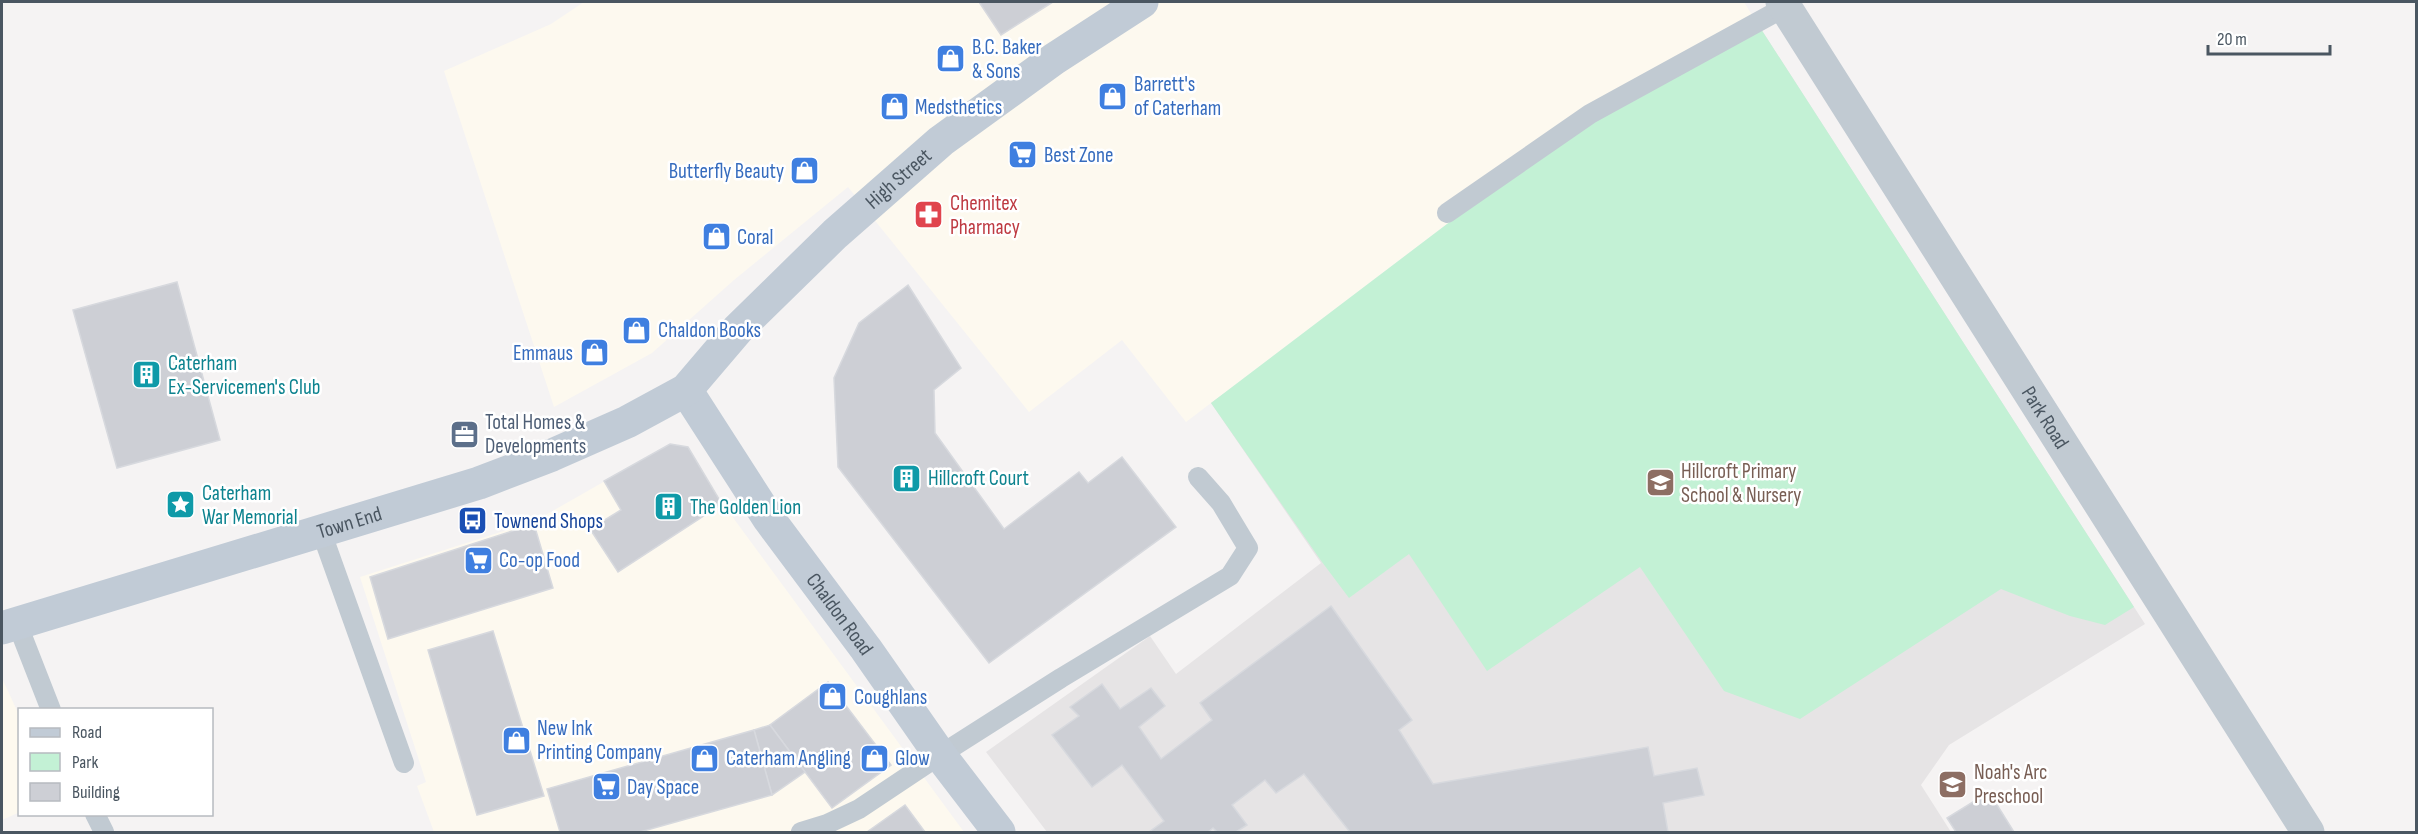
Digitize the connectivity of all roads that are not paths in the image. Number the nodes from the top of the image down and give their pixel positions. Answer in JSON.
{"nodes":[{"id":1,"x":1142,"y":2,"type":"edge"},
{"id":2,"x":1784,"y":4,"type":"edge"},
{"id":3,"x":1447,"y":213,"type":"dead end"},
{"id":4,"x":686,"y":390,"type":"junction"},
{"id":5,"x":1198,"y":477,"type":"dead end"},
{"id":6,"x":321,"y":531,"type":"junction"},
{"id":7,"x":9,"y":625,"type":"edge"},
{"id":8,"x":50,"y":708,"type":"edge"},
{"id":9,"x":940,"y":755,"type":"junction"},
{"id":10,"x":404,"y":763,"type":"dead end"},
{"id":11,"x":96,"y":816,"type":"edge"},
{"id":12,"x":104,"y":832,"type":"edge"},
{"id":13,"x":802,"y":832,"type":"edge"},
{"id":14,"x":999,"y":832,"type":"edge"},
{"id":15,"x":2308,"y":832,"type":"edge"}],
"edges":[{"from":1,"to":4,"type":"main road","name":"High Street"},
{"from":2,"to":3,"type":"lane"},
{"from":2,"to":15,"type":"street","name":"Park Road"},
{"from":4,"to":6,"type":"main road","name":"Town End"},
{"from":4,"to":9,"type":"main road","name":"Chaldon Road"},
{"from":5,"to":9,"type":"lane"},
{"from":6,"to":7,"type":"main road","name":"Town End"},
{"from":6,"to":10,"type":"lane"},
{"from":7,"to":8,"type":"lane"},
{"from":9,"to":13,"type":"lane"},
{"from":9,"to":14,"type":"main road","name":"Chaldon Road"},
{"from":11,"to":12,"type":"lane"}]}
